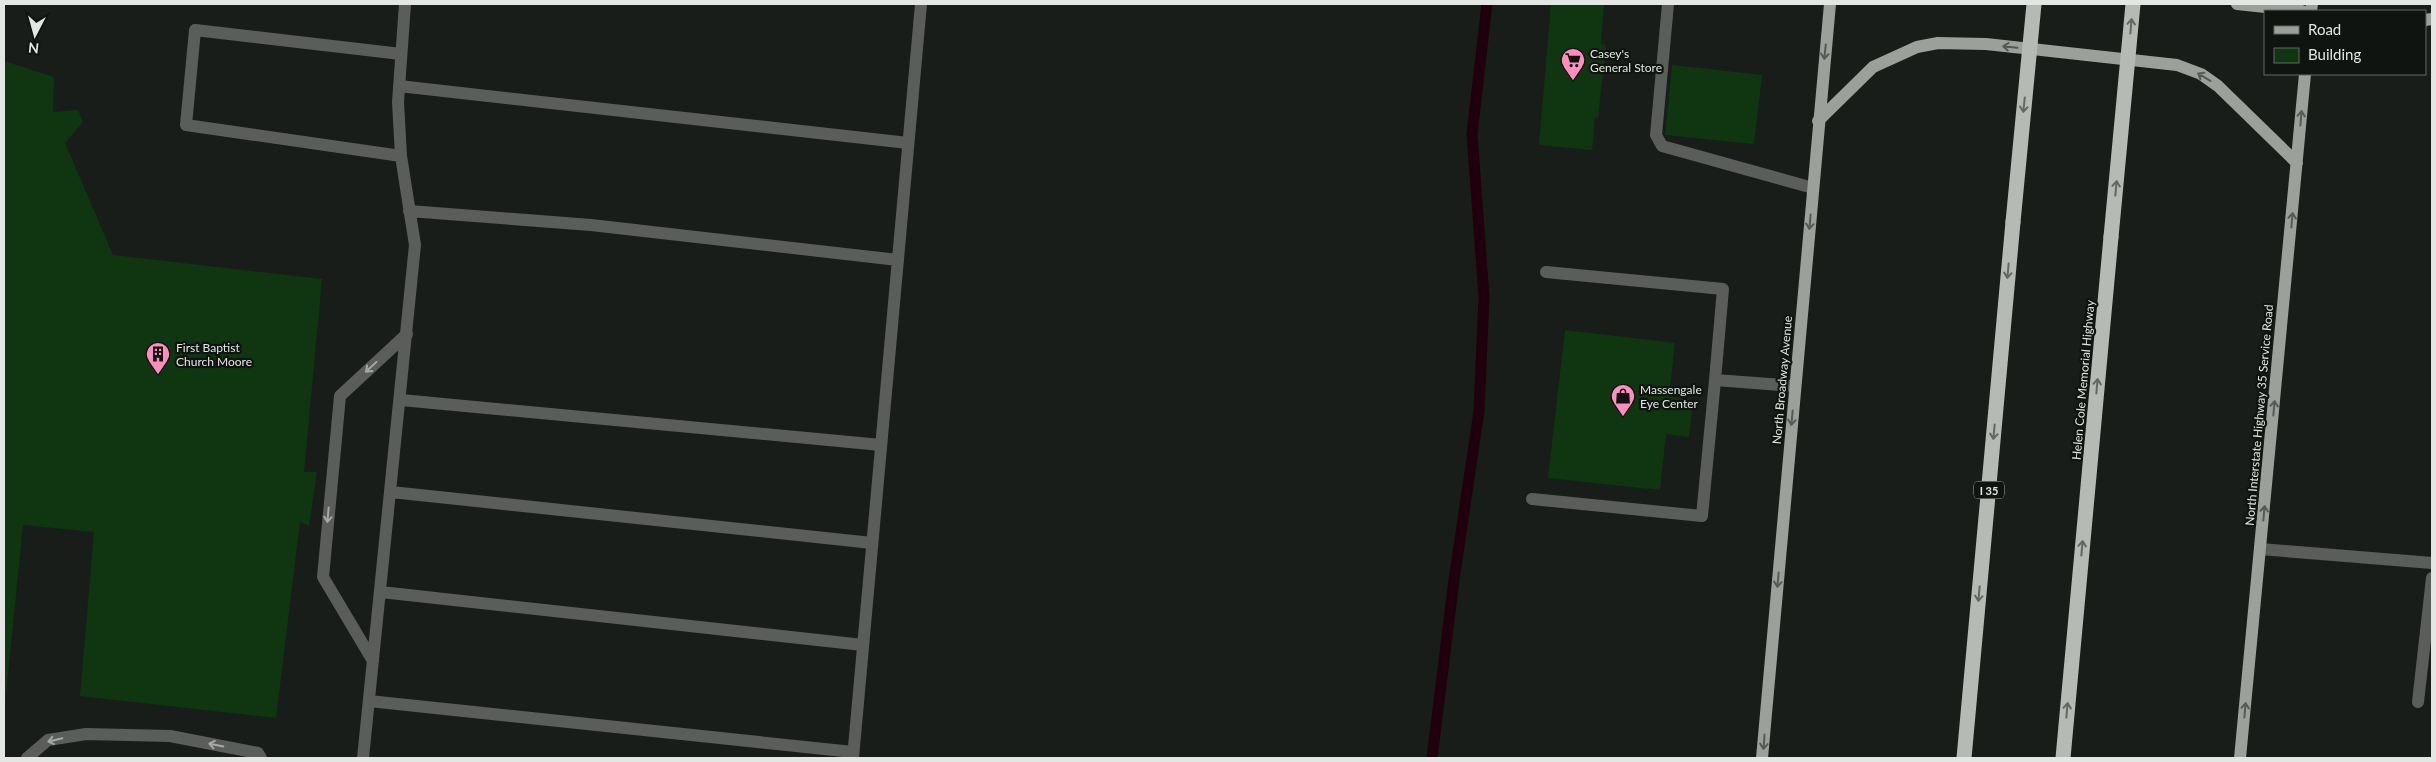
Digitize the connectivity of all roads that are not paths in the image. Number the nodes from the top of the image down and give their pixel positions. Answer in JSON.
{"nodes":[{"id":1,"x":405,"y":4,"type":"edge"},
{"id":2,"x":921,"y":4,"type":"edge"},
{"id":3,"x":1668,"y":4,"type":"edge"},
{"id":4,"x":1830,"y":4,"type":"edge"},
{"id":5,"x":2034,"y":4,"type":"edge"},
{"id":6,"x":2133,"y":4,"type":"edge"},
{"id":7,"x":2236,"y":4,"type":"edge"},
{"id":8,"x":2293,"y":10,"type":"edge"},
{"id":9,"x":401,"y":54,"type":"junction"},
{"id":10,"x":2306,"y":75,"type":"edge"},
{"id":11,"x":399,"y":86,"type":"junction"},
{"id":12,"x":1818,"y":121,"type":"junction"},
{"id":13,"x":908,"y":143,"type":"junction"},
{"id":14,"x":401,"y":156,"type":"junction"},
{"id":15,"x":2297,"y":163,"type":"junction"},
{"id":16,"x":1813,"y":188,"type":"junction"},
{"id":17,"x":409,"y":211,"type":"junction"},
{"id":18,"x":898,"y":260,"type":"junction"},
{"id":19,"x":1546,"y":272,"type":"dead end"},
{"id":20,"x":407,"y":334,"type":"junction"},
{"id":21,"x":1715,"y":380,"type":"junction"},
{"id":22,"x":1795,"y":386,"type":"junction"},
{"id":23,"x":401,"y":400,"type":"junction"},
{"id":24,"x":881,"y":446,"type":"junction"},
{"id":25,"x":391,"y":492,"type":"junction"},
{"id":26,"x":1532,"y":499,"type":"dead end"},
{"id":27,"x":872,"y":543,"type":"junction"},
{"id":28,"x":2260,"y":549,"type":"junction"},
{"id":29,"x":2432,"y":563,"type":"edge"},
{"id":30,"x":2432,"y":578,"type":"edge"},
{"id":31,"x":381,"y":592,"type":"junction"},
{"id":32,"x":863,"y":645,"type":"junction"},
{"id":33,"x":373,"y":661,"type":"junction"},
{"id":34,"x":369,"y":701,"type":"junction"},
{"id":35,"x":2418,"y":702,"type":"dead end"},
{"id":36,"x":853,"y":755,"type":"edge"},
{"id":37,"x":27,"y":758,"type":"edge"},
{"id":38,"x":261,"y":758,"type":"edge"},
{"id":39,"x":363,"y":758,"type":"edge"},
{"id":40,"x":1762,"y":758,"type":"edge"},
{"id":41,"x":1964,"y":758,"type":"edge"},
{"id":42,"x":2062,"y":758,"type":"edge"},
{"id":43,"x":2240,"y":758,"type":"edge"}],
"edges":[{"from":1,"to":9,"type":"lane"},
{"from":2,"to":13,"type":"lane"},
{"from":3,"to":16,"type":"lane"},
{"from":4,"to":12,"type":"main road","name":"North Broadway Avenue","one_way":true},
{"from":5,"to":41,"type":"highway","number":"I 35","one_way":true,"bridge":true},
{"from":42,"to":6,"type":"highway","name":"Helen Cole Memorial Highway","one_way":true,"bridge":true},
{"from":7,"to":8,"type":"main road"},
{"from":9,"to":11,"type":"lane"},
{"from":9,"to":14,"type":"lane"},
{"from":15,"to":10,"type":"main road","name":"North Interstate Highway 35 Service Road","one_way":true},
{"from":11,"to":13,"type":"lane"},
{"from":11,"to":14,"type":"lane"},
{"from":15,"to":12,"type":"main road","one_way":true},
{"from":12,"to":16,"type":"main road","name":"North Broadway Avenue"},
{"from":13,"to":18,"type":"lane"},
{"from":14,"to":17,"type":"lane"},
{"from":28,"to":15,"type":"main road","name":"North Interstate Highway 35 Service Road","one_way":true},
{"from":16,"to":22,"type":"main road","name":"North Broadway Avenue","one_way":true},
{"from":17,"to":18,"type":"lane"},
{"from":17,"to":20,"type":"lane"},
{"from":18,"to":24,"type":"lane"},
{"from":19,"to":21,"type":"lane"},
{"from":20,"to":23,"type":"lane"},
{"from":20,"to":33,"type":"lane","one_way":true},
{"from":21,"to":22,"type":"lane"},
{"from":21,"to":26,"type":"lane"},
{"from":22,"to":40,"type":"main road","name":"North Broadway Avenue","one_way":true},
{"from":23,"to":24,"type":"lane"},
{"from":23,"to":25,"type":"lane"},
{"from":24,"to":27,"type":"lane"},
{"from":25,"to":27,"type":"lane"},
{"from":25,"to":31,"type":"lane"},
{"from":27,"to":32,"type":"lane"},
{"from":28,"to":29,"type":"lane"},
{"from":43,"to":28,"type":"main road","name":"North Interstate Highway 35 Service Road","one_way":true},
{"from":30,"to":35,"type":"lane"},
{"from":31,"to":32,"type":"lane"},
{"from":31,"to":33,"type":"lane"},
{"from":32,"to":36,"type":"lane"},
{"from":33,"to":34,"type":"lane"},
{"from":34,"to":36,"type":"lane"},
{"from":34,"to":39,"type":"lane"},
{"from":38,"to":37,"type":"lane","one_way":true}]}
